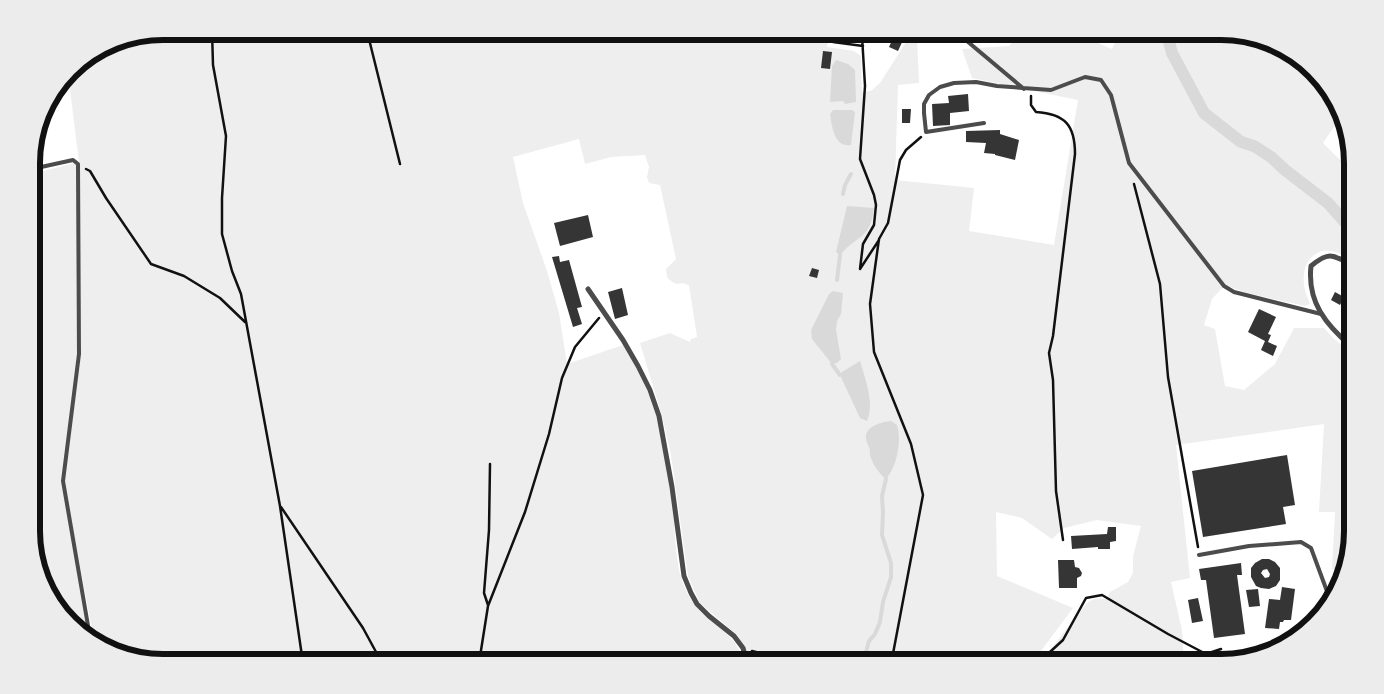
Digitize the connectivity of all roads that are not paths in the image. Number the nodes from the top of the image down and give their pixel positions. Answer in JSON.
{"nodes":[{"id":1,"x":966,"y":40,"type":"edge"},
{"id":2,"x":1024,"y":89,"type":"junction"},
{"id":3,"x":984,"y":123,"type":"dead end"},
{"id":4,"x":40,"y":167,"type":"edge"},
{"id":5,"x":1344,"y":261,"type":"edge"},
{"id":6,"x":588,"y":289,"type":"dead end"},
{"id":7,"x":1321,"y":314,"type":"junction"},
{"id":8,"x":1344,"y":340,"type":"edge"},
{"id":9,"x":1199,"y":555,"type":"road end"},
{"id":10,"x":1327,"y":592,"type":"edge"},
{"id":11,"x":89,"y":629,"type":"edge"},
{"id":12,"x":745,"y":654,"type":"edge"}],
"edges":[{"from":1,"to":2,"type":"lane"},
{"from":2,"to":3,"type":"lane"},
{"from":2,"to":7,"type":"lane"},
{"from":4,"to":11,"type":"lane"},
{"from":5,"to":7,"type":"street"},
{"from":6,"to":12,"type":"street"},
{"from":7,"to":8,"type":"street"},
{"from":9,"to":10,"type":"lane"}]}
